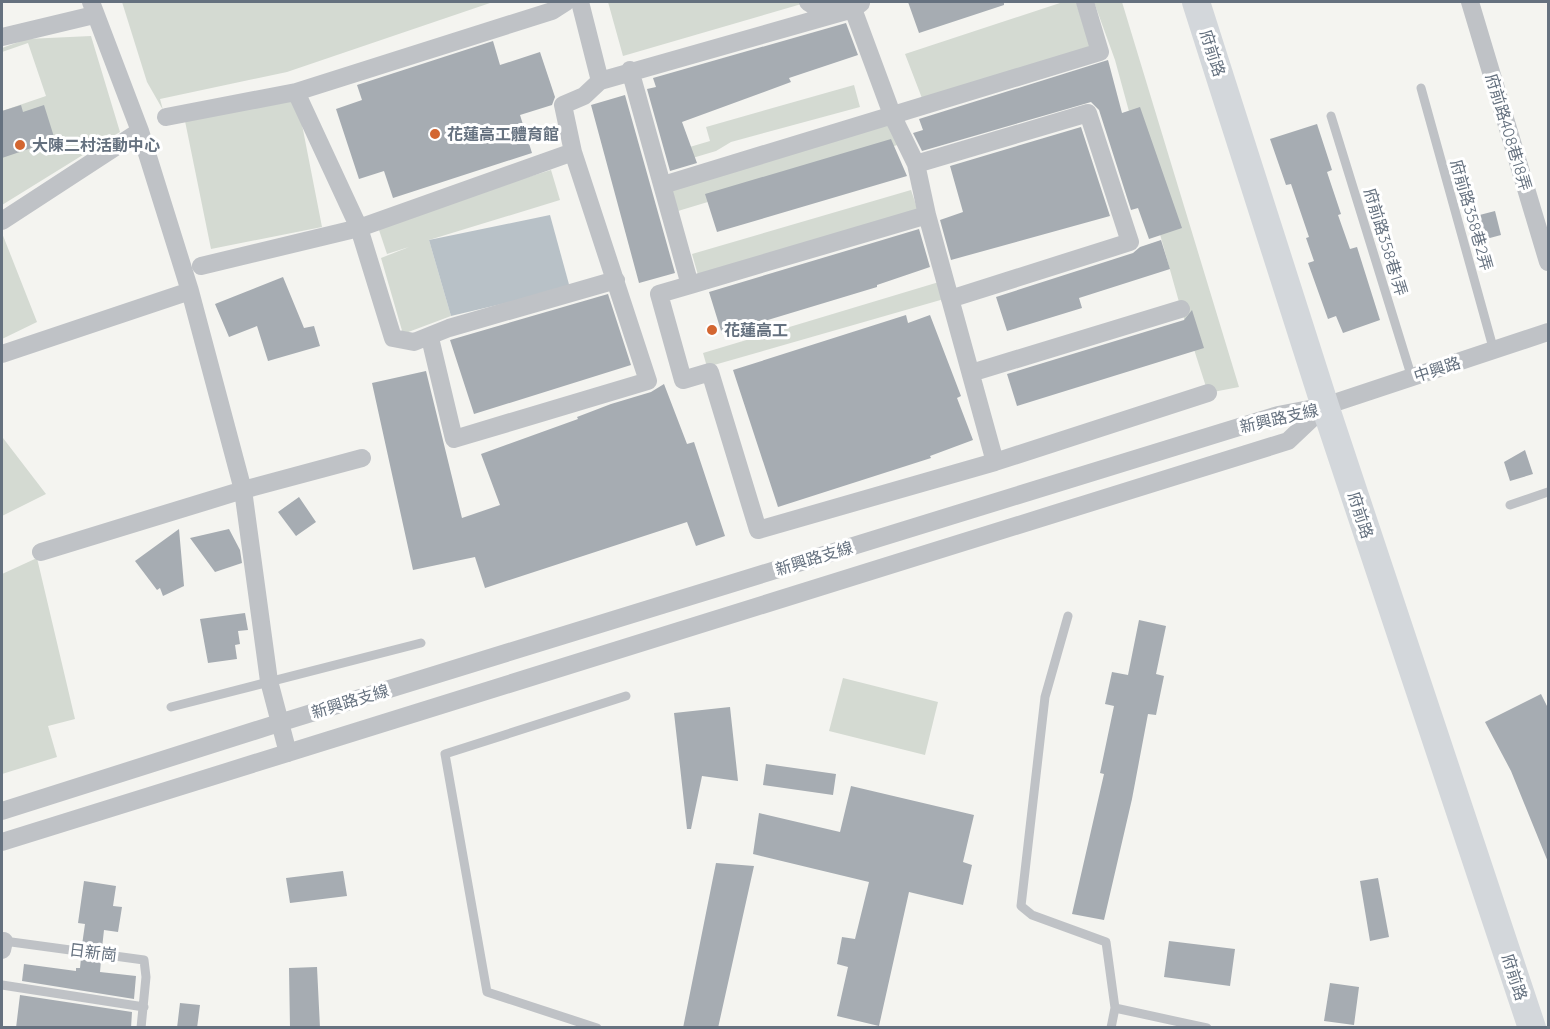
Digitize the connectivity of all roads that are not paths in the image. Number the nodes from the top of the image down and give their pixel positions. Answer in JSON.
{"nodes":[{"id":1,"x":566,"y":2,"type":"edge"},
{"id":2,"x":580,"y":2,"type":"edge"},
{"id":3,"x":808,"y":2,"type":"edge"},
{"id":4,"x":1085,"y":2,"type":"edge"},
{"id":5,"x":1196,"y":2,"type":"edge"},
{"id":6,"x":1470,"y":2,"type":"edge"},
{"id":7,"x":853,"y":7,"type":"edge"},
{"id":8,"x":92,"y":8,"type":"edge"},
{"id":9,"x":2,"y":37,"type":"edge"},
{"id":10,"x":630,"y":70,"type":"junction"},
{"id":11,"x":600,"y":81,"type":"junction"},
{"id":12,"x":1421,"y":88,"type":"dead end"},
{"id":13,"x":296,"y":92,"type":"junction"},
{"id":14,"x":1331,"y":116,"type":"dead end"},
{"id":15,"x":166,"y":117,"type":"dead end"},
{"id":16,"x":893,"y":117,"type":"junction"},
{"id":17,"x":140,"y":131,"type":"junction"},
{"id":18,"x":573,"y":152,"type":"junction"},
{"id":19,"x":916,"y":164,"type":"junction"},
{"id":20,"x":663,"y":185,"type":"junction"},
{"id":21,"x":927,"y":215,"type":"junction"},
{"id":22,"x":2,"y":221,"type":"edge"},
{"id":23,"x":359,"y":228,"type":"junction"},
{"id":24,"x":1548,"y":262,"type":"edge"},
{"id":25,"x":201,"y":266,"type":"dead end"},
{"id":26,"x":616,"y":280,"type":"junction"},
{"id":27,"x":690,"y":285,"type":"junction"},
{"id":28,"x":190,"y":291,"type":"junction"},
{"id":29,"x":950,"y":299,"type":"junction"},
{"id":30,"x":1181,"y":309,"type":"dead end"},
{"id":31,"x":1548,"y":332,"type":"edge"},
{"id":32,"x":430,"y":338,"type":"junction"},
{"id":33,"x":1494,"y":351,"type":"junction"},
{"id":34,"x":2,"y":354,"type":"edge"},
{"id":35,"x":971,"y":373,"type":"junction"},
{"id":36,"x":1412,"y":378,"type":"junction"},
{"id":37,"x":1208,"y":393,"type":"dead end"},
{"id":38,"x":1325,"y":406,"type":"junction"},
{"id":39,"x":362,"y":458,"type":"dead end"},
{"id":40,"x":995,"y":462,"type":"junction"},
{"id":41,"x":243,"y":490,"type":"junction"},
{"id":42,"x":1548,"y":492,"type":"edge"},
{"id":43,"x":1510,"y":505,"type":"dead end"},
{"id":44,"x":41,"y":552,"type":"dead end"},
{"id":45,"x":1068,"y":616,"type":"dead end"},
{"id":46,"x":421,"y":643,"type":"dead end"},
{"id":47,"x":269,"y":681,"type":"junction"},
{"id":48,"x":626,"y":696,"type":"dead end"},
{"id":49,"x":171,"y":707,"type":"dead end"},
{"id":50,"x":279,"y":723,"type":"junction"},
{"id":51,"x":288,"y":753,"type":"junction"},
{"id":52,"x":2,"y":811,"type":"edge"},
{"id":53,"x":2,"y":842,"type":"edge"},
{"id":54,"x":3,"y":945,"type":"edge"},
{"id":55,"x":2,"y":985,"type":"edge"},
{"id":56,"x":144,"y":1007,"type":"junction"},
{"id":57,"x":1115,"y":1008,"type":"junction"},
{"id":58,"x":141,"y":1028,"type":"edge"},
{"id":59,"x":597,"y":1028,"type":"edge"},
{"id":60,"x":1111,"y":1028,"type":"edge"},
{"id":61,"x":1207,"y":1028,"type":"edge"},
{"id":62,"x":1532,"y":1028,"type":"edge"}],
"edges":[{"from":1,"to":13,"type":"street"},
{"from":2,"to":11,"type":"street"},
{"from":3,"to":7,"type":"street"},
{"from":4,"to":16,"type":"street"},
{"from":5,"to":38,"type":"main road","name":"府前路"},
{"from":6,"to":24,"type":"street","name":"府前路408巷18弄"},
{"from":7,"to":10,"type":"street"},
{"from":7,"to":16,"type":"street"},
{"from":8,"to":9,"type":"street"},
{"from":8,"to":17,"type":"street"},
{"from":10,"to":11,"type":"street"},
{"from":10,"to":20,"type":"street"},
{"from":11,"to":18,"type":"street"},
{"from":12,"to":33,"type":"lane","name":"府前路358巷2弄"},
{"from":13,"to":15,"type":"street"},
{"from":13,"to":23,"type":"street"},
{"from":14,"to":36,"type":"lane","name":"府前路358巷1弄"},
{"from":16,"to":19,"type":"street"},
{"from":16,"to":20,"type":"street"},
{"from":17,"to":22,"type":"street"},
{"from":17,"to":28,"type":"street"},
{"from":18,"to":23,"type":"street"},
{"from":18,"to":26,"type":"street"},
{"from":19,"to":21,"type":"street"},
{"from":19,"to":29,"type":"street"},
{"from":20,"to":27,"type":"street"},
{"from":21,"to":27,"type":"street"},
{"from":21,"to":29,"type":"street"},
{"from":23,"to":25,"type":"street"},
{"from":23,"to":32,"type":"street"},
{"from":26,"to":32,"type":"street"},
{"from":26,"to":32,"type":"street"},
{"from":27,"to":40,"type":"street"},
{"from":28,"to":34,"type":"street"},
{"from":28,"to":41,"type":"street"},
{"from":29,"to":35,"type":"street"},
{"from":30,"to":35,"type":"street"},
{"from":31,"to":33,"type":"street","name":"中興路"},
{"from":33,"to":36,"type":"street","name":"中興路"},
{"from":35,"to":40,"type":"street"},
{"from":36,"to":38,"type":"street","name":"中興路"},
{"from":37,"to":40,"type":"street"},
{"from":38,"to":50,"type":"street","name":"新興路支線"},
{"from":38,"to":51,"type":"street","name":"新興路支線"},
{"from":38,"to":62,"type":"main road","name":"府前路"},
{"from":39,"to":41,"type":"street"},
{"from":41,"to":44,"type":"street"},
{"from":41,"to":47,"type":"street"},
{"from":42,"to":43,"type":"lane"},
{"from":45,"to":57,"type":"lane"},
{"from":46,"to":47,"type":"lane"},
{"from":47,"to":49,"type":"lane"},
{"from":47,"to":50,"type":"street"},
{"from":48,"to":59,"type":"lane"},
{"from":50,"to":51,"type":"street"},
{"from":50,"to":52,"type":"street","name":"新興路支線"},
{"from":51,"to":53,"type":"street","name":"新興路支線"},
{"from":54,"to":56,"type":"lane","name":"日新崗"},
{"from":55,"to":56,"type":"lane"},
{"from":56,"to":58,"type":"lane","name":"日新崗"},
{"from":57,"to":60,"type":"lane"},
{"from":57,"to":61,"type":"lane"}]}
